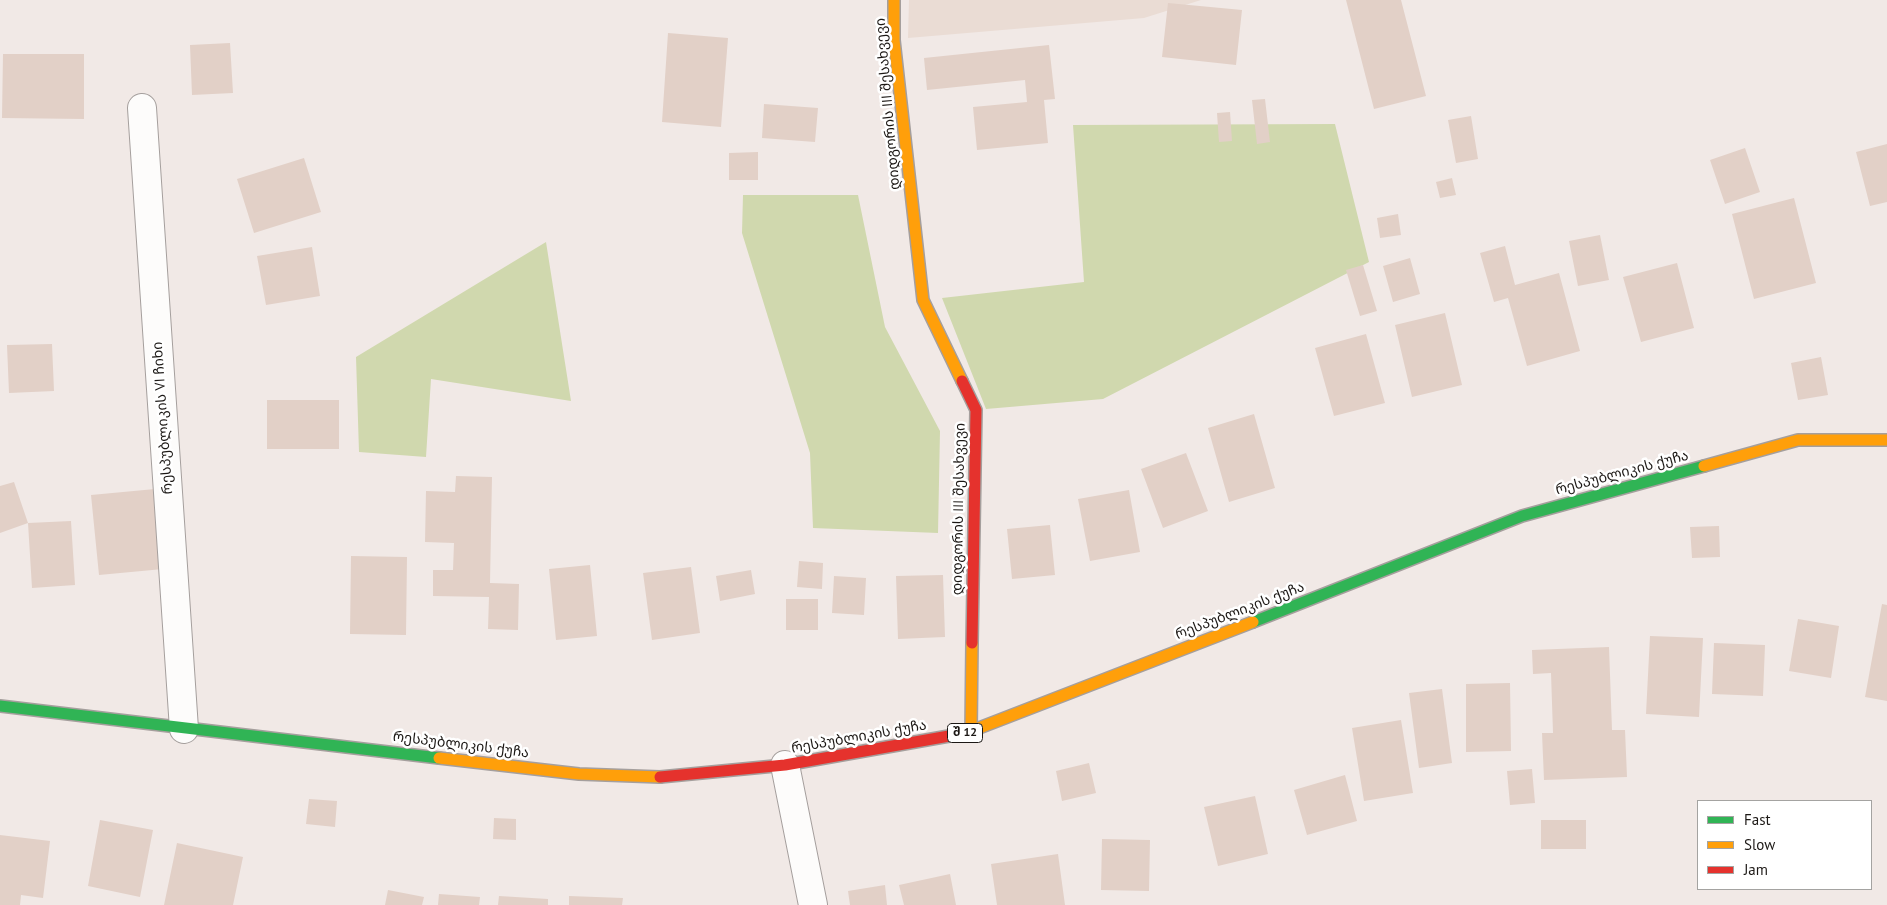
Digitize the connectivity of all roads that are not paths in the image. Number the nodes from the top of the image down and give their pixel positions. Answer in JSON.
{"nodes":[{"id":1,"x":894,"y":0,"type":"edge"},
{"id":2,"x":142,"y":108,"type":"dead end"},
{"id":3,"x":1887,"y":440,"type":"edge"},
{"id":4,"x":0,"y":706,"type":"edge"},
{"id":5,"x":184,"y":729,"type":"junction"},
{"id":6,"x":971,"y":732,"type":"junction"},
{"id":7,"x":785,"y":765,"type":"junction"},
{"id":8,"x":813,"y":905,"type":"edge"}],
"edges":[{"from":1,"to":6,"type":"main road","name":"დიდგორის III შესახვევი"},
{"from":2,"to":5,"type":"street","name":"რესპუბლიკის VI ჩიხი"},
{"from":3,"to":6,"type":"main road","name":"რესპუბლიკის ქუჩა","number":"შ 12"},
{"from":4,"to":5,"type":"main road","name":"რესპუბლიკის ქუჩა","number":"შ 12"},
{"from":5,"to":7,"type":"main road","name":"რესპუბლიკის ქუჩა","number":"შ 12"},
{"from":6,"to":7,"type":"main road","name":"რესპუბლიკის ქუჩა","number":"შ 12"},
{"from":7,"to":8,"type":"street"}]}
